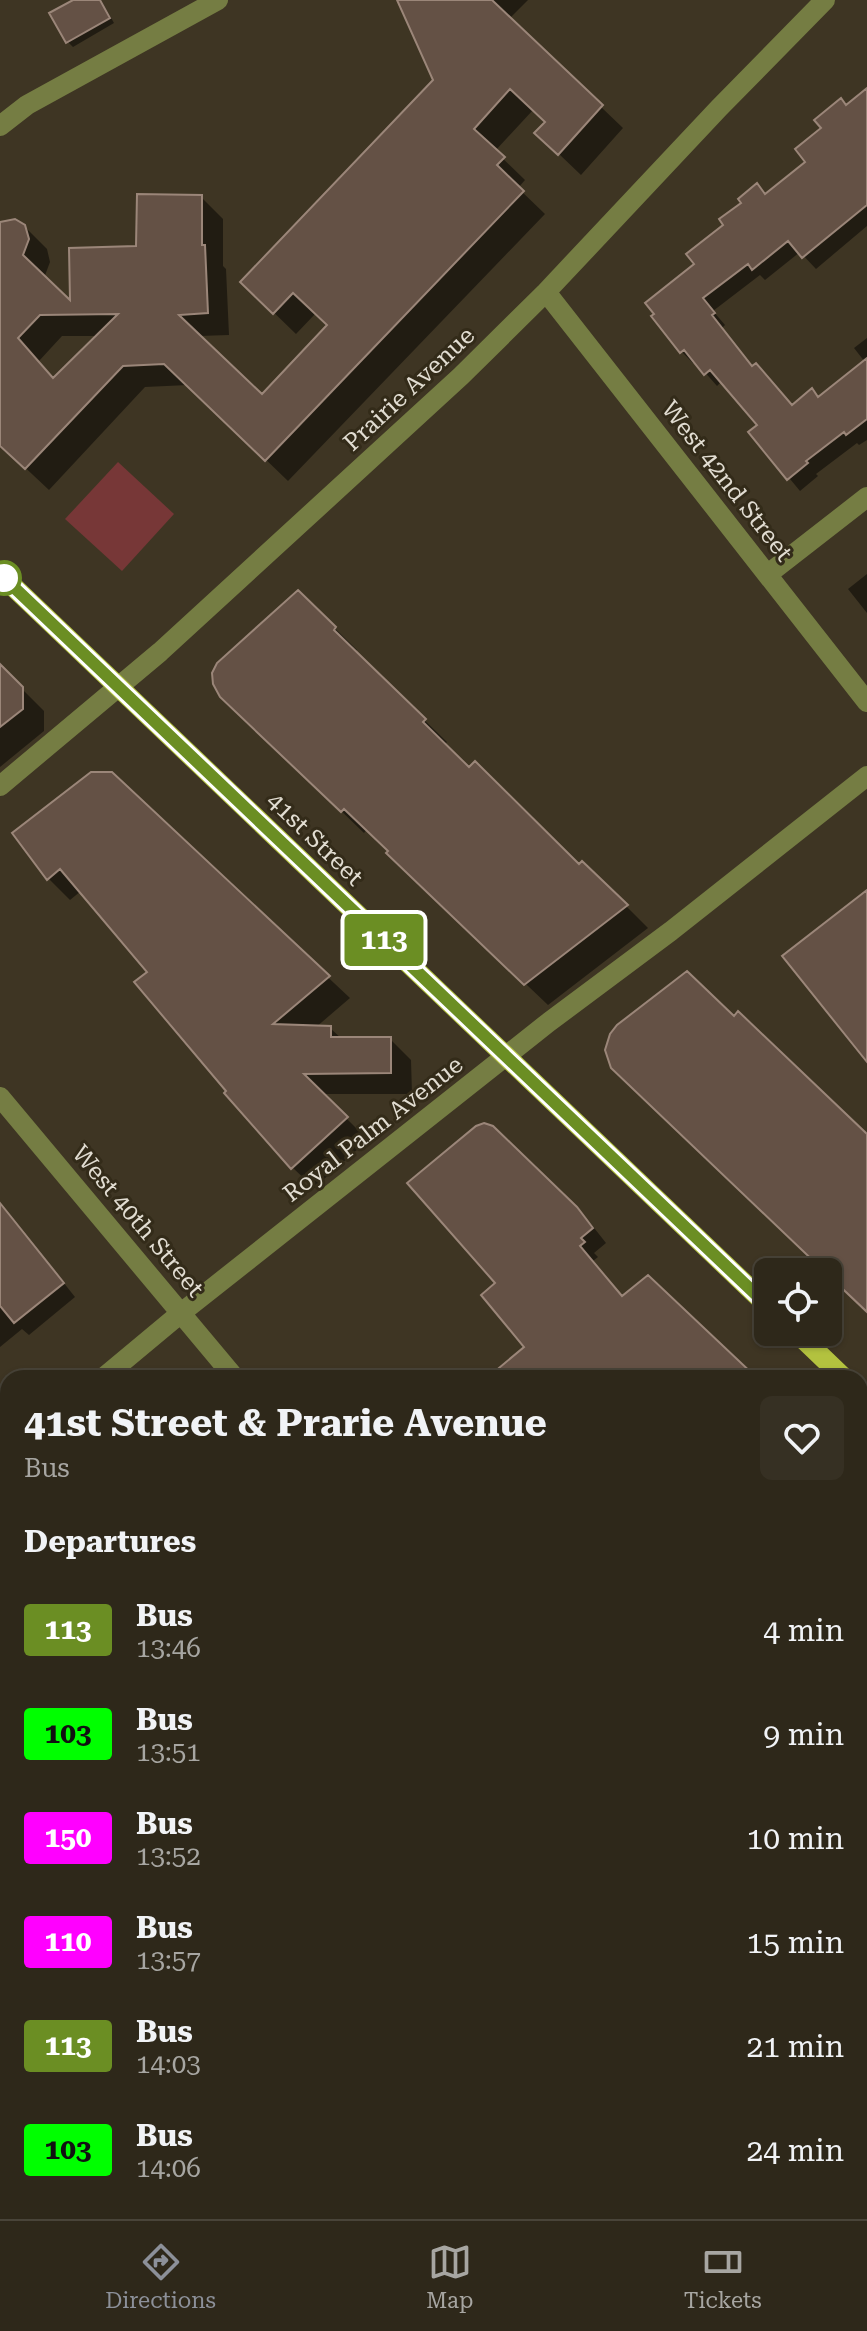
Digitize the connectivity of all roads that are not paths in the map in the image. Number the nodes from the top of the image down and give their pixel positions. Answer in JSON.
{"nodes":[{"id":1,"x":218,"y":0,"type":"edge"},
{"id":2,"x":825,"y":0,"type":"edge"},
{"id":3,"x":0,"y":126,"type":"edge"},
{"id":4,"x":546,"y":292,"type":"junction"},
{"id":5,"x":867,"y":497,"type":"edge"},
{"id":6,"x":0,"y":574,"type":"edge"},
{"id":7,"x":768,"y":574,"type":"junction"},
{"id":8,"x":118,"y":689,"type":"junction"},
{"id":9,"x":867,"y":702,"type":"edge"},
{"id":10,"x":867,"y":776,"type":"edge"},
{"id":11,"x":0,"y":786,"type":"edge"},
{"id":12,"x":506,"y":1057,"type":"junction"},
{"id":13,"x":0,"y":1097,"type":"edge"},
{"id":14,"x":754,"y":1293,"type":"edge"},
{"id":15,"x":181,"y":1313,"type":"junction"},
{"id":16,"x":811,"y":1346,"type":"edge"},
{"id":17,"x":113,"y":1370,"type":"edge"},
{"id":18,"x":228,"y":1370,"type":"edge"},
{"id":19,"x":836,"y":1370,"type":"edge"}],
"edges":[{"from":1,"to":3,"type":"street"},
{"from":2,"to":4,"type":"street","name":"Prairie Avenue"},
{"from":4,"to":7,"type":"street","name":"West 42nd Street"},
{"from":4,"to":8,"type":"street","name":"Prairie Avenue"},
{"from":5,"to":7,"type":"street"},
{"from":6,"to":8,"type":"main road","name":"41st Street"},
{"from":7,"to":9,"type":"street","name":"West 42nd Street"},
{"from":8,"to":11,"type":"street","name":"Prairie Avenue"},
{"from":8,"to":12,"type":"main road","name":"41st Street"},
{"from":10,"to":12,"type":"street","name":"Royal Palm Avenue"},
{"from":12,"to":14,"type":"main road","name":"41st Street"},
{"from":12,"to":15,"type":"street","name":"Royal Palm Avenue"},
{"from":13,"to":15,"type":"street","name":"West 40th Street"},
{"from":15,"to":17,"type":"street","name":"Royal Palm Avenue"},
{"from":15,"to":18,"type":"street","name":"West 40th Street"},
{"from":16,"to":19,"type":"main road"}]}
